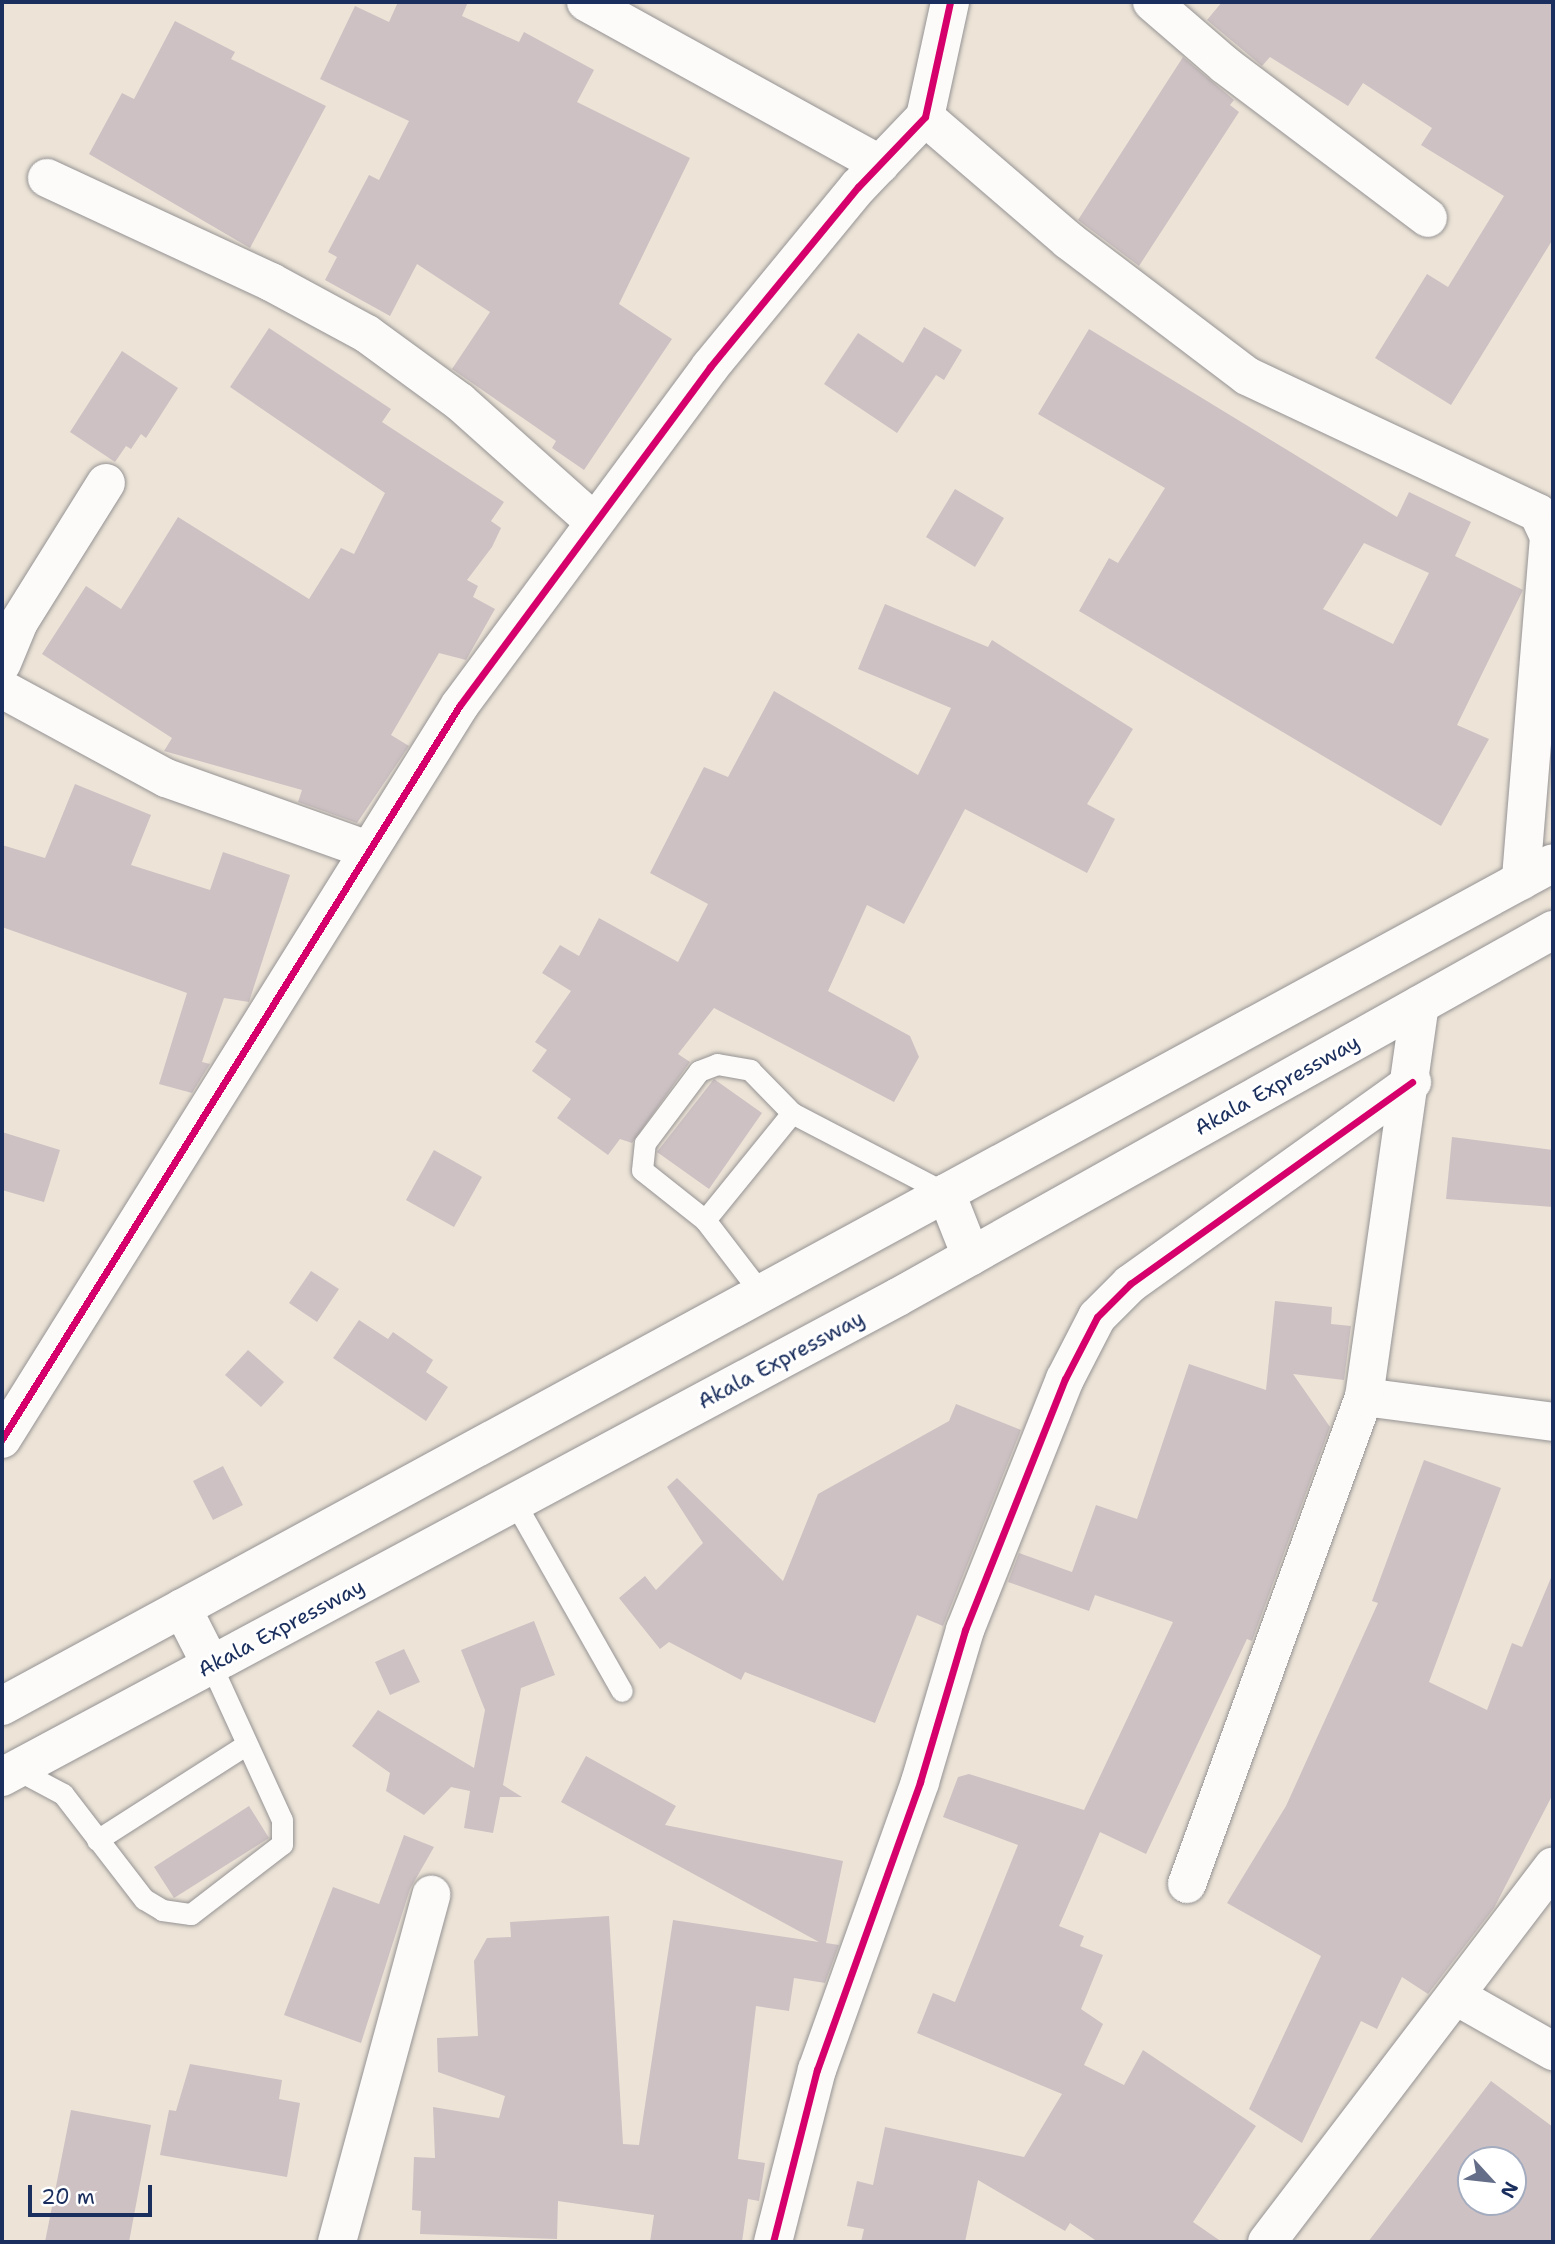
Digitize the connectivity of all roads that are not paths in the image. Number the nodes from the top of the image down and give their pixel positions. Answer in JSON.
{"nodes":[{"id":1,"x":586,"y":2,"type":"edge"},
{"id":2,"x":950,"y":2,"type":"edge"},
{"id":3,"x":1152,"y":2,"type":"edge"},
{"id":4,"x":925,"y":117,"type":"junction"},
{"id":5,"x":880,"y":164,"type":"junction"},
{"id":6,"x":47,"y":178,"type":"dead end"},
{"id":7,"x":1428,"y":218,"type":"dead end"},
{"id":8,"x":106,"y":483,"type":"dead end"},
{"id":9,"x":592,"y":520,"type":"junction"},
{"id":10,"x":2,"y":663,"type":"edge"},
{"id":11,"x":2,"y":689,"type":"edge"},
{"id":12,"x":368,"y":850,"type":"junction"},
{"id":13,"x":1537,"y":872,"type":"edge"},
{"id":14,"x":1553,"y":930,"type":"edge"},
{"id":15,"x":1420,"y":1005,"type":"junction"},
{"id":16,"x":1412,"y":1082,"type":"junction"},
{"id":17,"x":792,"y":1113,"type":"junction"},
{"id":18,"x":946,"y":1193,"type":"junction"},
{"id":19,"x":705,"y":1220,"type":"junction"},
{"id":20,"x":971,"y":1256,"type":"junction"},
{"id":21,"x":761,"y":1293,"type":"junction"},
{"id":22,"x":1364,"y":1397,"type":"junction"},
{"id":23,"x":1553,"y":1422,"type":"edge"},
{"id":24,"x":2,"y":1439,"type":"edge"},
{"id":25,"x":515,"y":1503,"type":"junction"},
{"id":26,"x":182,"y":1608,"type":"junction"},
{"id":27,"x":211,"y":1665,"type":"junction"},
{"id":28,"x":622,"y":1691,"type":"dead end"},
{"id":29,"x":2,"y":1706,"type":"edge"},
{"id":30,"x":244,"y":1746,"type":"junction"},
{"id":31,"x":9,"y":1773,"type":"edge"},
{"id":32,"x":97,"y":1840,"type":"junction"},
{"id":33,"x":1553,"y":1866,"type":"edge"},
{"id":34,"x":1187,"y":1884,"type":"dead end"},
{"id":35,"x":431,"y":1895,"type":"dead end"},
{"id":36,"x":1456,"y":1996,"type":"junction"},
{"id":37,"x":1553,"y":2051,"type":"edge"},
{"id":38,"x":337,"y":2242,"type":"edge"},
{"id":39,"x":773,"y":2242,"type":"edge"},
{"id":40,"x":1267,"y":2242,"type":"edge"}],
"edges":[{"from":1,"to":5,"type":"street"},
{"from":2,"to":4,"type":"street"},
{"from":3,"to":7,"type":"street"},
{"from":4,"to":5,"type":"street"},
{"from":4,"to":13,"type":"street"},
{"from":5,"to":9,"type":"street"},
{"from":6,"to":9,"type":"street"},
{"from":8,"to":10,"type":"street"},
{"from":9,"to":12,"type":"street"},
{"from":11,"to":12,"type":"street"},
{"from":12,"to":24,"type":"street"},
{"from":13,"to":18,"type":"street"},
{"from":14,"to":15,"type":"street","name":"Akala Expressway"},
{"from":15,"to":16,"type":"street"},
{"from":15,"to":20,"type":"street","name":"Akala Expressway"},
{"from":16,"to":22,"type":"street"},
{"from":16,"to":39,"type":"street"},
{"from":17,"to":18,"type":"lane"},
{"from":17,"to":19,"type":"lane"},
{"from":17,"to":19,"type":"lane"},
{"from":18,"to":20,"type":"street"},
{"from":18,"to":21,"type":"street"},
{"from":19,"to":21,"type":"lane"},
{"from":20,"to":25,"type":"street","name":"Akala Expressway"},
{"from":21,"to":26,"type":"street"},
{"from":22,"to":23,"type":"street"},
{"from":22,"to":34,"type":"street"},
{"from":25,"to":27,"type":"street","name":"Akala Expressway"},
{"from":25,"to":28,"type":"lane"},
{"from":26,"to":27,"type":"street"},
{"from":26,"to":29,"type":"street"},
{"from":27,"to":30,"type":"lane"},
{"from":27,"to":31,"type":"street","name":"Akala Expressway"},
{"from":30,"to":32,"type":"lane"},
{"from":30,"to":32,"type":"lane"},
{"from":31,"to":32,"type":"lane"},
{"from":33,"to":36,"type":"street"},
{"from":35,"to":38,"type":"street"},
{"from":36,"to":37,"type":"street"},
{"from":36,"to":40,"type":"street"}]}
